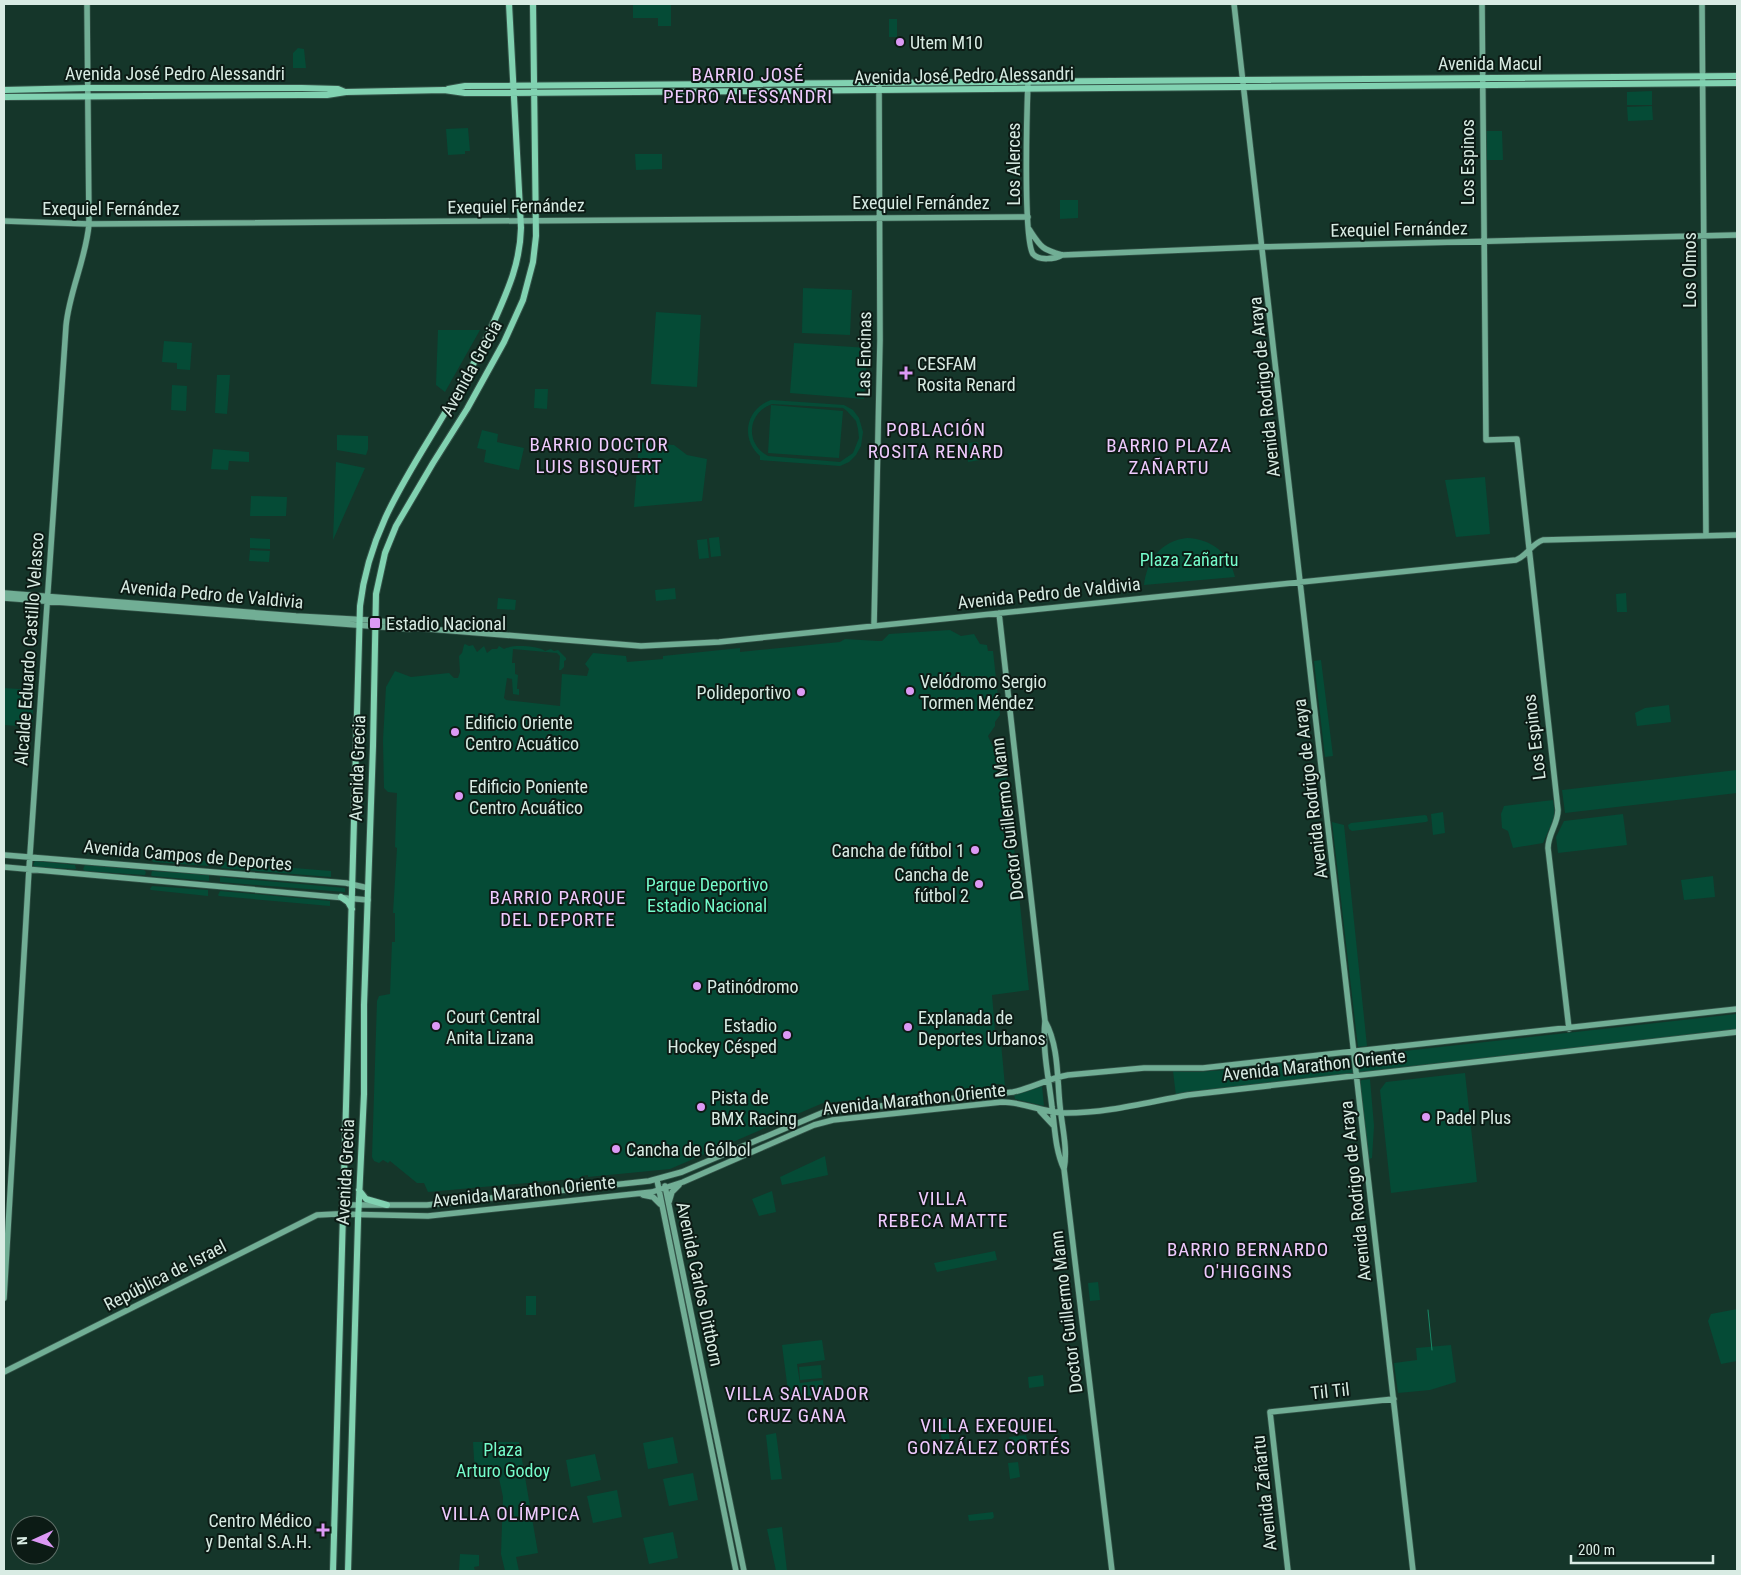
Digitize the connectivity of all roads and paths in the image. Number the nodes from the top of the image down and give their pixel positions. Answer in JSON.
{"nodes":[{"id":1,"x":87,"y":4,"type":"edge"},
{"id":2,"x":509,"y":4,"type":"edge"},
{"id":3,"x":533,"y":4,"type":"edge"},
{"id":4,"x":1234,"y":4,"type":"edge"},
{"id":5,"x":1482,"y":4,"type":"edge"},
{"id":6,"x":1702,"y":4,"type":"edge"},
{"id":7,"x":1737,"y":76,"type":"edge"},
{"id":8,"x":1702,"y":80,"type":"junction"},
{"id":9,"x":1482,"y":81,"type":"junction"},
{"id":10,"x":1028,"y":82,"type":"junction"},
{"id":11,"x":879,"y":83,"type":"junction"},
{"id":12,"x":1244,"y":83,"type":"junction"},
{"id":13,"x":1737,"y":83,"type":"edge"},
{"id":14,"x":88,"y":88,"type":"junction"},
{"id":15,"x":535,"y":89,"type":"junction"},
{"id":16,"x":1028,"y":89,"type":"junction"},
{"id":17,"x":4,"y":90,"type":"edge"},
{"id":18,"x":514,"y":90,"type":"junction"},
{"id":19,"x":879,"y":90,"type":"junction"},
{"id":20,"x":346,"y":92,"type":"junction"},
{"id":21,"x":88,"y":96,"type":"junction"},
{"id":22,"x":4,"y":97,"type":"edge"},
{"id":23,"x":1028,"y":217,"type":"junction"},
{"id":24,"x":880,"y":218,"type":"junction"},
{"id":25,"x":536,"y":220,"type":"junction"},
{"id":26,"x":4,"y":221,"type":"edge"},
{"id":27,"x":521,"y":221,"type":"junction"},
{"id":28,"x":89,"y":224,"type":"junction"},
{"id":29,"x":1029,"y":229,"type":"junction"},
{"id":30,"x":1737,"y":235,"type":"edge"},
{"id":31,"x":1704,"y":236,"type":"junction"},
{"id":32,"x":1483,"y":242,"type":"junction"},
{"id":33,"x":1030,"y":245,"type":"junction"},
{"id":34,"x":1262,"y":247,"type":"junction"},
{"id":35,"x":1044,"y":249,"type":"junction"},
{"id":36,"x":1062,"y":255,"type":"junction"},
{"id":37,"x":1737,"y":535,"type":"edge"},
{"id":38,"x":1706,"y":536,"type":"junction"},
{"id":39,"x":1529,"y":550,"type":"junction"},
{"id":40,"x":1301,"y":583,"type":"junction"},
{"id":41,"x":4,"y":593,"type":"edge"},
{"id":42,"x":4,"y":598,"type":"edge"},
{"id":43,"x":47,"y":599,"type":"junction"},
{"id":44,"x":999,"y":613,"type":"junction"},
{"id":45,"x":359,"y":622,"type":"junction"},
{"id":46,"x":375,"y":624,"type":"junction"},
{"id":47,"x":874,"y":626,"type":"junction"},
{"id":48,"x":4,"y":855,"type":"edge"},
{"id":49,"x":30,"y":857,"type":"junction"},
{"id":50,"x":4,"y":867,"type":"edge"},
{"id":51,"x":29,"y":870,"type":"junction"},
{"id":52,"x":352,"y":884,"type":"junction"},
{"id":53,"x":368,"y":888,"type":"junction"},
{"id":54,"x":341,"y":897,"type":"junction"},
{"id":55,"x":352,"y":898,"type":"junction"},
{"id":56,"x":368,"y":900,"type":"junction"},
{"id":57,"x":352,"y":909,"type":"junction"},
{"id":58,"x":1737,"y":1009,"type":"edge"},
{"id":59,"x":1046,"y":1021,"type":"junction"},
{"id":60,"x":1569,"y":1028,"type":"junction"},
{"id":61,"x":1737,"y":1032,"type":"edge"},
{"id":62,"x":1354,"y":1052,"type":"junction"},
{"id":63,"x":1357,"y":1076,"type":"junction"},
{"id":64,"x":1058,"y":1077,"type":"junction"},
{"id":65,"x":1049,"y":1080,"type":"junction"},
{"id":66,"x":1059,"y":1096,"type":"junction"},
{"id":67,"x":1036,"y":1108,"type":"junction"},
{"id":68,"x":1053,"y":1112,"type":"junction"},
{"id":69,"x":1061,"y":1112,"type":"junction"},
{"id":70,"x":1055,"y":1127,"type":"junction"},
{"id":71,"x":766,"y":1136,"type":"junction"},
{"id":72,"x":770,"y":1144,"type":"junction"},
{"id":73,"x":1064,"y":1169,"type":"junction"},
{"id":74,"x":8,"y":1173,"type":"edge"},
{"id":75,"x":660,"y":1179,"type":"junction"},
{"id":76,"x":683,"y":1182,"type":"junction"},
{"id":77,"x":604,"y":1187,"type":"junction"},
{"id":78,"x":662,"y":1189,"type":"junction"},
{"id":79,"x":360,"y":1190,"type":"junction"},
{"id":80,"x":639,"y":1194,"type":"junction"},
{"id":81,"x":605,"y":1198,"type":"junction"},
{"id":82,"x":387,"y":1205,"type":"junction"},
{"id":83,"x":342,"y":1206,"type":"junction"},
{"id":84,"x":359,"y":1206,"type":"junction"},
{"id":85,"x":411,"y":1206,"type":"junction"},
{"id":86,"x":666,"y":1207,"type":"junction"},
{"id":87,"x":342,"y":1214,"type":"junction"},
{"id":88,"x":358,"y":1215,"type":"junction"},
{"id":89,"x":412,"y":1217,"type":"junction"},
{"id":90,"x":4,"y":1298,"type":"edge"},
{"id":91,"x":4,"y":1372,"type":"edge"},
{"id":92,"x":1394,"y":1399,"type":"junction"},
{"id":93,"x":1270,"y":1412,"type":"joint"},
{"id":94,"x":333,"y":1571,"type":"edge"},
{"id":95,"x":348,"y":1571,"type":"edge"},
{"id":96,"x":736,"y":1571,"type":"edge"},
{"id":97,"x":744,"y":1571,"type":"edge"},
{"id":98,"x":1112,"y":1571,"type":"edge"},
{"id":99,"x":1288,"y":1571,"type":"edge"},
{"id":100,"x":1413,"y":1571,"type":"edge"}],
"edges":[{"from":1,"to":14,"type":"main road","name":"Alcalde Eduardo Castillo Velasco"},
{"from":2,"to":18,"type":"main road","name":"Avenida Grecia"},
{"from":3,"to":15,"type":"main road","name":"Avenida Grecia"},
{"from":4,"to":12,"type":"main road","name":"Avenida Rodrigo de Araya"},
{"from":5,"to":9,"type":"main road","name":"Los Espinos"},
{"from":6,"to":8,"type":"main road","name":"Los Olmos"},
{"from":7,"to":8,"type":"main road","name":"Avenida Macul"},
{"from":8,"to":9,"type":"main road","name":"Avenida Macul"},
{"from":8,"to":13,"type":"main road","name":"Avenida Macul"},
{"from":8,"to":31,"type":"main road","name":"Los Olmos"},
{"from":9,"to":12,"type":"main road","name":"Avenida Macul"},
{"from":9,"to":32,"type":"main road","name":"Los Espinos"},
{"from":10,"to":11,"type":"main road","name":"Avenida José Pedro Alessandri"},
{"from":10,"to":12,"type":"main road","name":"Avenida José Pedro Alessandri"},
{"from":10,"to":16,"type":"main road","name":"Los Alerces"},
{"from":11,"to":15,"type":"main road","name":"Avenida José Pedro Alessandri"},
{"from":11,"to":19,"type":"main road","name":"Las Encinas"},
{"from":12,"to":16,"type":"main road","name":"Avenida José Pedro Alessandri"},
{"from":12,"to":34,"type":"main road","name":"Avenida Rodrigo de Araya"},
{"from":14,"to":17,"type":"main road","name":"Avenida José Pedro Alessandri"},
{"from":14,"to":20,"type":"main road","name":"Avenida José Pedro Alessandri"},
{"from":14,"to":21,"type":"main road","name":"Alcalde Eduardo Castillo Velasco"},
{"from":15,"to":18,"type":"main road","name":"Avenida José Pedro Alessandri"},
{"from":15,"to":19,"type":"main road","name":"Avenida José Pedro Alessandri"},
{"from":15,"to":25,"type":"main road","name":"Avenida Grecia"},
{"from":16,"to":19,"type":"main road","name":"Avenida José Pedro Alessandri"},
{"from":16,"to":23,"type":"main road","name":"Los Alerces"},
{"from":18,"to":20,"type":"main road","name":"Avenida José Pedro Alessandri"},
{"from":18,"to":27,"type":"main road","name":"Avenida Grecia"},
{"from":19,"to":24,"type":"main road","name":"Las Encinas"},
{"from":20,"to":21,"type":"main road","name":"Avenida José Pedro Alessandri"},
{"from":21,"to":22,"type":"main road","name":"Avenida José Pedro Alessandri"},
{"from":21,"to":28,"type":"main road","name":"Alcalde Eduardo Castillo Velasco"},
{"from":23,"to":24,"type":"main road","name":"Exequiel Fernández"},
{"from":23,"to":29,"type":"main road","name":"Los Alerces"},
{"from":24,"to":25,"type":"main road","name":"Exequiel Fernández"},
{"from":24,"to":47,"type":"main road","name":"Las Encinas"},
{"from":25,"to":27,"type":"main road","name":"Exequiel Fernández"},
{"from":25,"to":46,"type":"main road","name":"Avenida Grecia"},
{"from":26,"to":28,"type":"main road","name":"Exequiel Fernández"},
{"from":27,"to":28,"type":"main road","name":"Exequiel Fernández"},
{"from":27,"to":45,"type":"main road","name":"Avenida Grecia"},
{"from":28,"to":43,"type":"main road","name":"Alcalde Eduardo Castillo Velasco"},
{"from":29,"to":33,"type":"main road","name":"Los Alerces"},
{"from":29,"to":35,"type":"main road"},
{"from":30,"to":31,"type":"main road","name":"Exequiel Fernández"},
{"from":31,"to":32,"type":"main road","name":"Exequiel Fernández"},
{"from":31,"to":38,"type":"main road","name":"Los Olmos"},
{"from":32,"to":34,"type":"main road","name":"Exequiel Fernández"},
{"from":32,"to":39,"type":"main road","name":"Los Espinos"},
{"from":33,"to":35,"type":"main road","name":"Exequiel Fernández"},
{"from":33,"to":36,"type":"main road","name":"Exequiel Fernández"},
{"from":34,"to":36,"type":"main road","name":"Exequiel Fernández"},
{"from":34,"to":40,"type":"main road","name":"Avenida Rodrigo de Araya"},
{"from":35,"to":36,"type":"main road","name":"Exequiel Fernández"},
{"from":37,"to":38,"type":"main road","name":"Avenida Pedro de Valdivia"},
{"from":38,"to":39,"type":"main road","name":"Avenida Pedro de Valdivia"},
{"from":39,"to":40,"type":"main road","name":"Avenida Pedro de Valdivia"},
{"from":39,"to":60,"type":"main road","name":"Los Espinos"},
{"from":40,"to":44,"type":"main road","name":"Avenida Pedro de Valdivia"},
{"from":40,"to":62,"type":"main road","name":"Avenida Rodrigo de Araya"},
{"from":41,"to":43,"type":"main road","name":"Avenida Pedro de Valdivia"},
{"from":42,"to":43,"type":"main road","name":"Avenida Pedro de Valdivia"},
{"from":43,"to":45,"type":"main road","name":"Avenida Pedro de Valdivia"},
{"from":43,"to":49,"type":"main road","name":"Alcalde Eduardo Castillo Velasco"},
{"from":44,"to":47,"type":"main road","name":"Avenida Pedro de Valdivia"},
{"from":44,"to":59,"type":"main road","name":"Doctor Guillermo Mann"},
{"from":45,"to":46,"type":"main road","name":"Avenida Pedro de Valdivia"},
{"from":45,"to":52,"type":"main road","name":"Avenida Grecia"},
{"from":46,"to":47,"type":"main road","name":"Avenida Pedro de Valdivia"},
{"from":46,"to":53,"type":"main road","name":"Avenida Grecia"},
{"from":48,"to":49,"type":"main road","name":"Avenida Campos de Deportes"},
{"from":49,"to":51,"type":"main road","name":"Alcalde Eduardo Castillo Velasco"},
{"from":49,"to":52,"type":"main road","name":"Avenida Campos de Deportes"},
{"from":50,"to":51,"type":"main road","name":"Avenida Campos de Deportes"},
{"from":51,"to":54,"type":"main road","name":"Avenida Campos de Deportes"},
{"from":51,"to":74,"type":"main road","name":"Alcalde Eduardo Castillo Velasco"},
{"from":52,"to":53,"type":"main road","name":"Avenida Campos de Deportes"},
{"from":52,"to":55,"type":"main road","name":"Avenida Grecia"},
{"from":53,"to":56,"type":"main road","name":"Avenida Grecia"},
{"from":54,"to":55,"type":"main road","name":"Avenida Campos de Deportes"},
{"from":54,"to":57,"type":"main road"},
{"from":55,"to":56,"type":"main road","name":"Avenida Campos de Deportes"},
{"from":55,"to":57,"type":"main road","name":"Avenida Grecia"},
{"from":56,"to":79,"type":"main road","name":"Avenida Grecia"},
{"from":57,"to":83,"type":"main road","name":"Avenida Grecia"},
{"from":58,"to":60,"type":"main road","name":"Avenida Marathon Oriente"},
{"from":59,"to":64,"type":"main road","name":"Doctor Guillermo Mann"},
{"from":59,"to":65,"type":"main road","name":"Doctor Guillermo Mann"},
{"from":60,"to":62,"type":"main road","name":"Avenida Marathon Oriente"},
{"from":61,"to":63,"type":"main road","name":"Avenida Marathon Oriente"},
{"from":62,"to":63,"type":"main road","name":"Avenida Rodrigo de Araya"},
{"from":62,"to":64,"type":"main road","name":"Avenida Marathon Oriente"},
{"from":63,"to":69,"type":"main road","name":"Avenida Marathon Oriente"},
{"from":63,"to":92,"type":"main road","name":"Avenida Rodrigo de Araya"},
{"from":64,"to":65,"type":"main road","name":"Avenida Marathon Oriente"},
{"from":64,"to":66,"type":"main road","name":"Doctor Guillermo Mann"},
{"from":65,"to":66,"type":"main road"},
{"from":65,"to":68,"type":"main road","name":"Doctor Guillermo Mann"},
{"from":65,"to":71,"type":"main road","name":"Avenida Marathon Oriente"},
{"from":66,"to":69,"type":"main road","name":"Doctor Guillermo Mann"},
{"from":67,"to":68,"type":"main road","name":"Avenida Marathon Oriente"},
{"from":67,"to":70,"type":"main road"},
{"from":67,"to":72,"type":"main road","name":"Avenida Marathon Oriente"},
{"from":68,"to":69,"type":"main road","name":"Avenida Marathon Oriente"},
{"from":68,"to":70,"type":"main road","name":"Doctor Guillermo Mann"},
{"from":69,"to":73,"type":"main road","name":"Doctor Guillermo Mann"},
{"from":70,"to":73,"type":"main road","name":"Doctor Guillermo Mann"},
{"from":71,"to":72,"type":"main road"},
{"from":71,"to":75,"type":"main road","name":"Avenida Marathon Oriente"},
{"from":72,"to":76,"type":"main road","name":"Avenida Marathon Oriente"},
{"from":73,"to":98,"type":"main road","name":"Doctor Guillermo Mann"},
{"from":74,"to":90,"type":"main road","name":"Alcalde Eduardo Castillo Velasco"},
{"from":75,"to":77,"type":"main road","name":"Avenida Marathon Oriente"},
{"from":75,"to":78,"type":"main road","name":"Avenida Carlos Dittborn"},
{"from":76,"to":78,"type":"main road","name":"Avenida Marathon Oriente"},
{"from":76,"to":86,"type":"main road"},
{"from":77,"to":81,"type":"main road"},
{"from":77,"to":85,"type":"main road","name":"Avenida Marathon Oriente"},
{"from":78,"to":80,"type":"main road","name":"Avenida Marathon Oriente"},
{"from":78,"to":86,"type":"main road","name":"Avenida Carlos Dittborn"},
{"from":79,"to":82,"type":"main road"},
{"from":79,"to":84,"type":"main road","name":"Avenida Grecia"},
{"from":80,"to":81,"type":"main road","name":"Avenida Marathon Oriente"},
{"from":80,"to":86,"type":"main road"},
{"from":81,"to":89,"type":"main road","name":"Avenida Marathon Oriente"},
{"from":82,"to":84,"type":"main road","name":"Avenida Marathon Oriente"},
{"from":82,"to":85,"type":"main road","name":"Avenida Marathon Oriente"},
{"from":83,"to":84,"type":"main road","name":"Avenida Marathon Oriente"},
{"from":83,"to":87,"type":"main road","name":"Avenida Grecia"},
{"from":84,"to":88,"type":"main road","name":"Avenida Grecia"},
{"from":85,"to":89,"type":"main road"},
{"from":86,"to":96,"type":"main road","name":"Avenida Carlos Dittborn"},
{"from":86,"to":97,"type":"main road","name":"Avenida Carlos Dittborn"},
{"from":87,"to":88,"type":"main road","name":"Avenida Marathon Oriente"},
{"from":87,"to":91,"type":"main road","name":"República de Israel"},
{"from":87,"to":94,"type":"main road","name":"Avenida Grecia"},
{"from":88,"to":89,"type":"main road","name":"Avenida Marathon Oriente"},
{"from":88,"to":95,"type":"main road","name":"Avenida Grecia"},
{"from":92,"to":93,"type":"main road","name":"Til Til"},
{"from":92,"to":100,"type":"main road","name":"Avenida Rodrigo de Araya"},
{"from":93,"to":99,"type":"main road","name":"Avenida Zañartu"}]}
